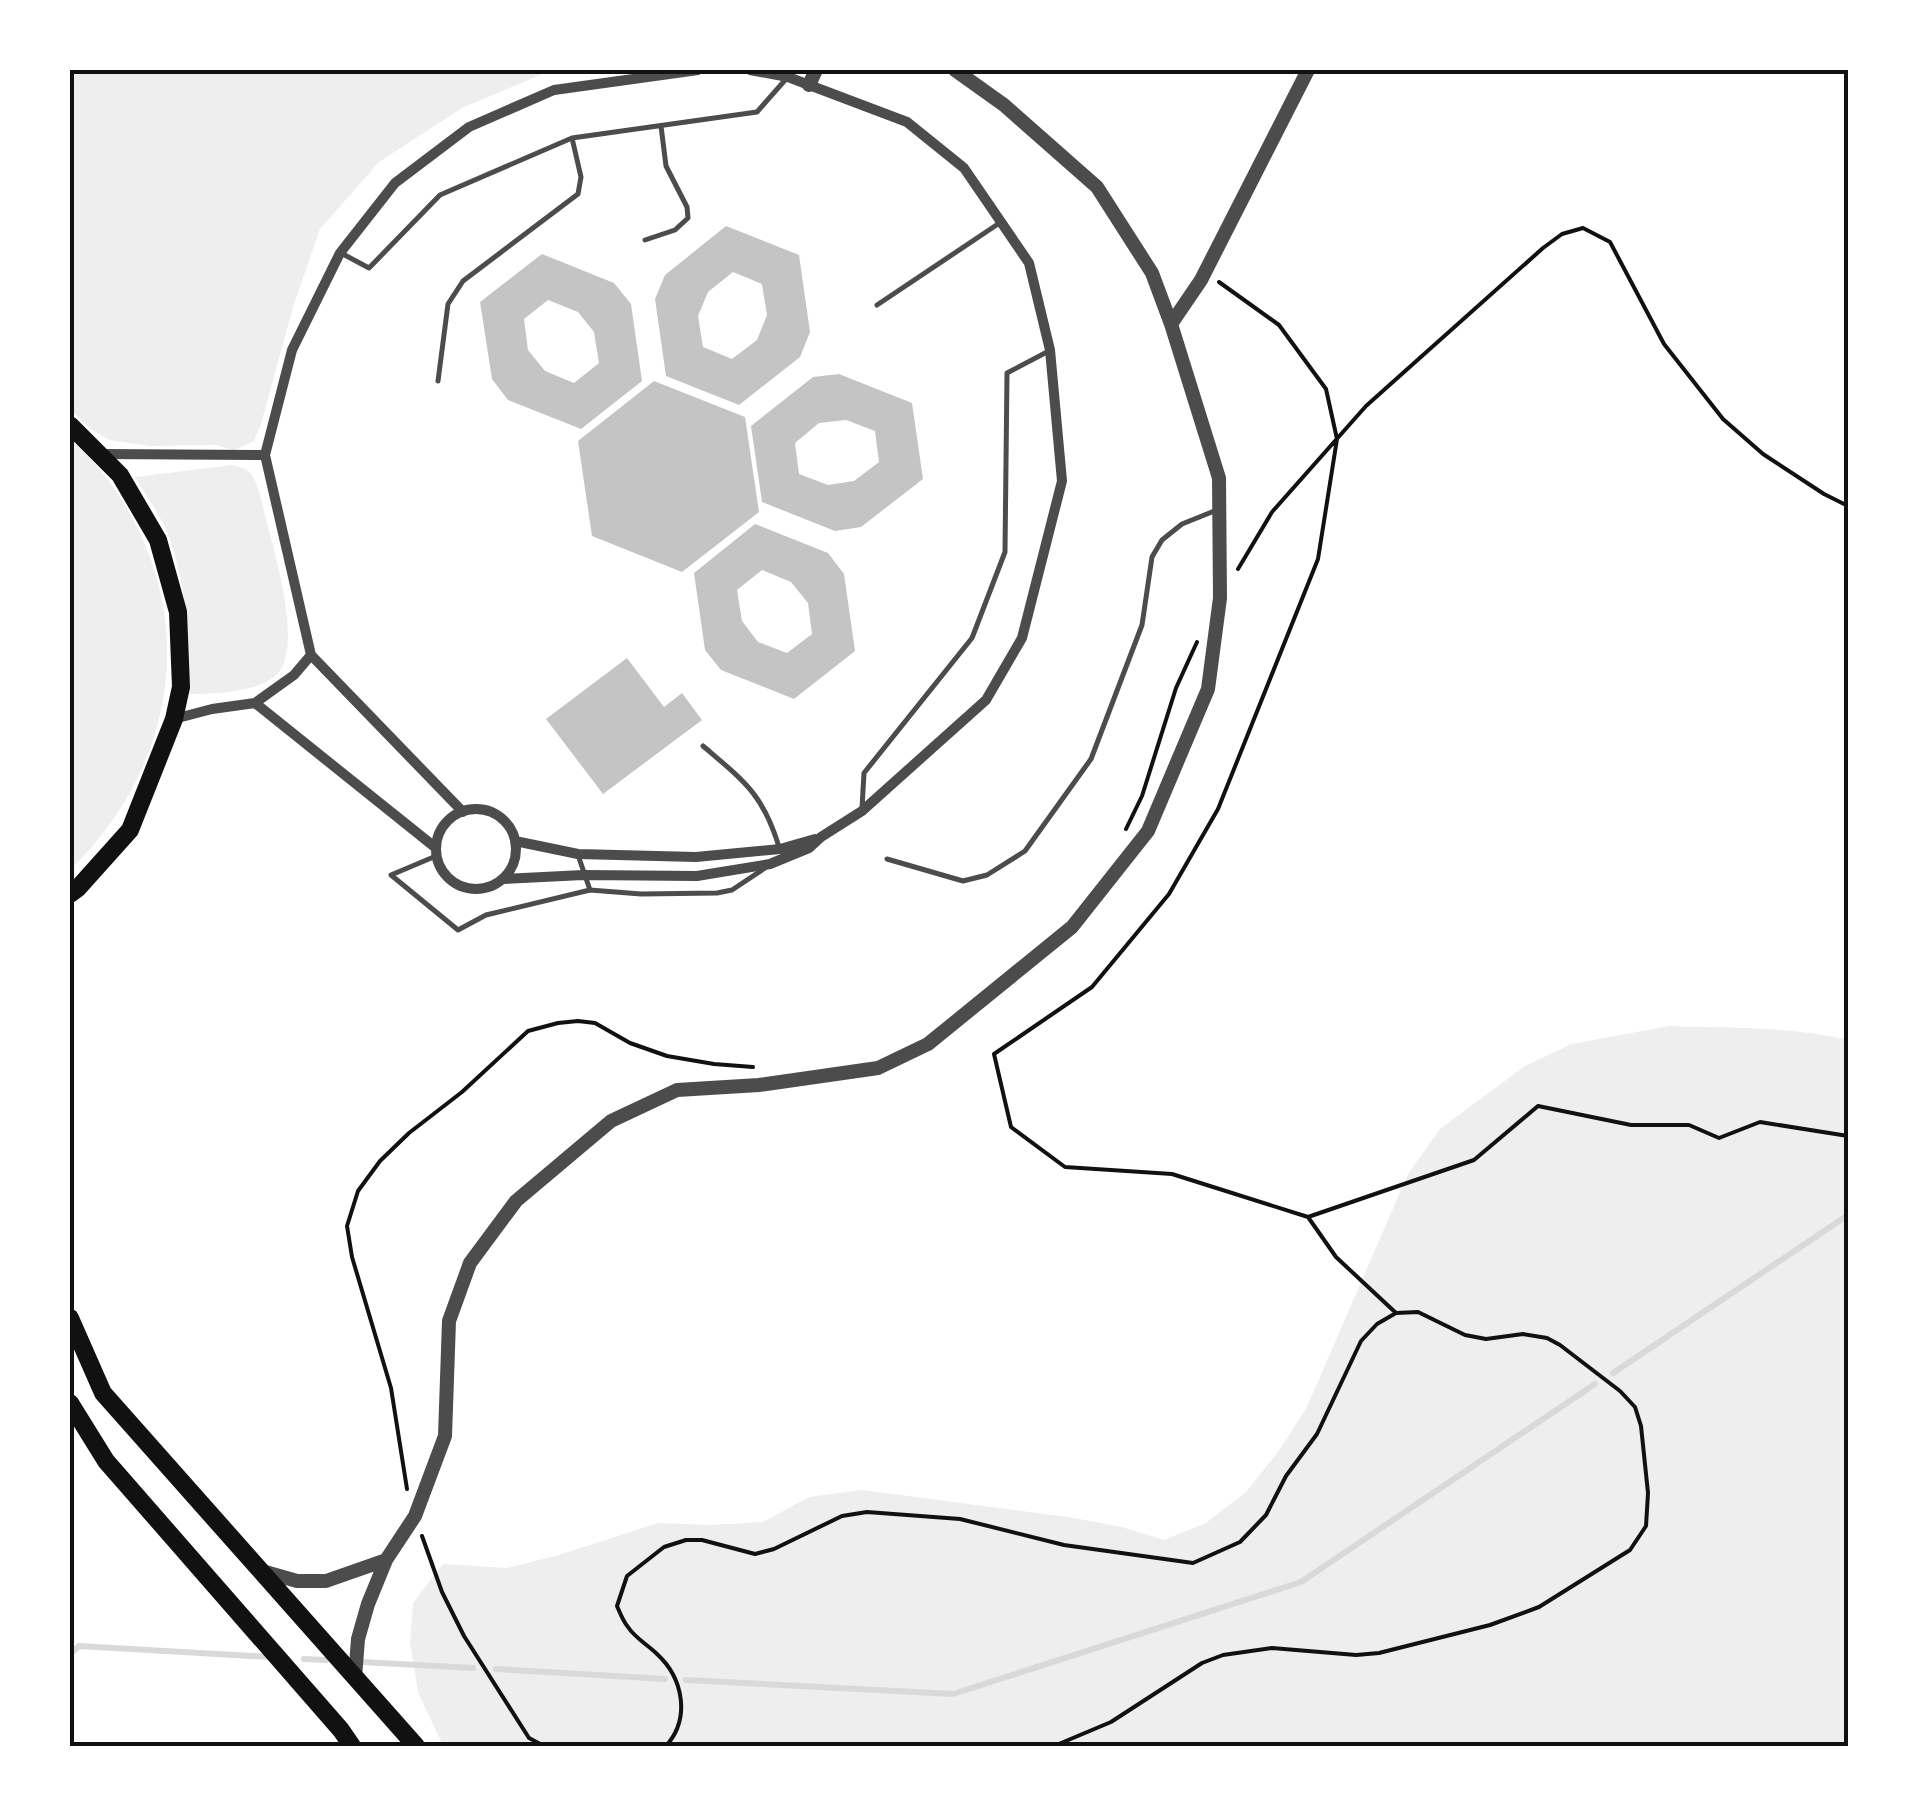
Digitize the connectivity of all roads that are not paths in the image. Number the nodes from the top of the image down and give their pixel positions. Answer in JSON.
{"nodes":[{"id":1,"x":698,"y":70,"type":"edge"},
{"id":2,"x":750,"y":70,"type":"edge"},
{"id":3,"x":816,"y":70,"type":"edge"},
{"id":4,"x":954,"y":70,"type":"edge"},
{"id":5,"x":1308,"y":70,"type":"edge"},
{"id":6,"x":788,"y":77,"type":"junction"},
{"id":7,"x":810,"y":85,"type":"junction"},
{"id":8,"x":660,"y":125,"type":"junction"},
{"id":9,"x":572,"y":138,"type":"junction"},
{"id":10,"x":1001,"y":222,"type":"junction"},
{"id":11,"x":645,"y":240,"type":"dead end"},
{"id":12,"x":340,"y":253,"type":"junction"},
{"id":13,"x":877,"y":306,"type":"dead end"},
{"id":14,"x":1171,"y":324,"type":"junction"},
{"id":15,"x":1050,"y":350,"type":"junction"},
{"id":16,"x":438,"y":380,"type":"dead end"},
{"id":17,"x":70,"y":425,"type":"edge"},
{"id":18,"x":99,"y":454,"type":"junction"},
{"id":19,"x":264,"y":455,"type":"junction"},
{"id":20,"x":1219,"y":510,"type":"junction"},
{"id":21,"x":312,"y":655,"type":"junction"},
{"id":22,"x":255,"y":703,"type":"junction"},
{"id":23,"x":174,"y":719,"type":"junction"},
{"id":24,"x":703,"y":746,"type":"dead end"},
{"id":25,"x":862,"y":810,"type":"junction"},
{"id":26,"x":463,"y":812,"type":"junction"},
{"id":27,"x":821,"y":838,"type":"junction"},
{"id":28,"x":515,"y":841,"type":"junction"},
{"id":29,"x":780,"y":849,"type":"junction"},
{"id":30,"x":436,"y":852,"type":"junction"},
{"id":31,"x":578,"y":854,"type":"junction"},
{"id":32,"x":887,"y":860,"type":"dead end"},
{"id":33,"x":770,"y":864,"type":"junction"},
{"id":34,"x":584,"y":875,"type":"junction"},
{"id":35,"x":503,"y":879,"type":"junction"},
{"id":36,"x":590,"y":890,"type":"junction"},
{"id":37,"x":74,"y":891,"type":"edge"},
{"id":38,"x":70,"y":910,"type":"edge"},
{"id":39,"x":70,"y":1318,"type":"edge"},
{"id":40,"x":70,"y":1403,"type":"edge"},
{"id":41,"x":386,"y":1560,"type":"junction"},
{"id":42,"x":260,"y":1571,"type":"junction"},
{"id":43,"x":356,"y":1678,"type":"junction"},
{"id":44,"x":352,"y":1746,"type":"edge"},
{"id":45,"x":416,"y":1746,"type":"edge"}],
"edges":[{"from":1,"to":12,"type":"street"},
{"from":2,"to":6,"type":"street"},
{"from":3,"to":7,"type":"street"},
{"from":4,"to":14,"type":"street"},
{"from":5,"to":14,"type":"street"},
{"from":6,"to":7,"type":"street"},
{"from":6,"to":8,"type":"lane"},
{"from":7,"to":10,"type":"street"},
{"from":8,"to":9,"type":"lane"},
{"from":8,"to":11,"type":"lane"},
{"from":9,"to":12,"type":"lane"},
{"from":9,"to":16,"type":"lane"},
{"from":10,"to":13,"type":"lane"},
{"from":10,"to":15,"type":"street"},
{"from":12,"to":19,"type":"street"},
{"from":14,"to":20,"type":"street"},
{"from":15,"to":25,"type":"lane"},
{"from":15,"to":25,"type":"street"},
{"from":17,"to":18,"type":"main road"},
{"from":18,"to":19,"type":"street"},
{"from":18,"to":23,"type":"main road"},
{"from":19,"to":21,"type":"street"},
{"from":20,"to":32,"type":"lane"},
{"from":20,"to":41,"type":"street"},
{"from":21,"to":22,"type":"street"},
{"from":21,"to":26,"type":"street"},
{"from":22,"to":23,"type":"street"},
{"from":22,"to":30,"type":"street"},
{"from":23,"to":37,"type":"main road"},
{"from":24,"to":29,"type":"lane"},
{"from":25,"to":27,"type":"street"},
{"from":26,"to":28,"type":"street"},
{"from":26,"to":30,"type":"street"},
{"from":27,"to":29,"type":"street"},
{"from":27,"to":33,"type":"street"},
{"from":28,"to":31,"type":"street"},
{"from":28,"to":35,"type":"street"},
{"from":29,"to":31,"type":"street"},
{"from":29,"to":33,"type":"lane"},
{"from":30,"to":35,"type":"street"},
{"from":30,"to":36,"type":"lane"},
{"from":31,"to":34,"type":"lane"},
{"from":33,"to":34,"type":"street"},
{"from":33,"to":36,"type":"lane"},
{"from":34,"to":35,"type":"street"},
{"from":34,"to":36,"type":"lane"},
{"from":37,"to":38,"type":"main road"},
{"from":39,"to":42,"type":"main road"},
{"from":40,"to":44,"type":"main road"},
{"from":41,"to":42,"type":"street"},
{"from":41,"to":43,"type":"street"},
{"from":42,"to":43,"type":"main road"},
{"from":43,"to":45,"type":"main road"}]}
